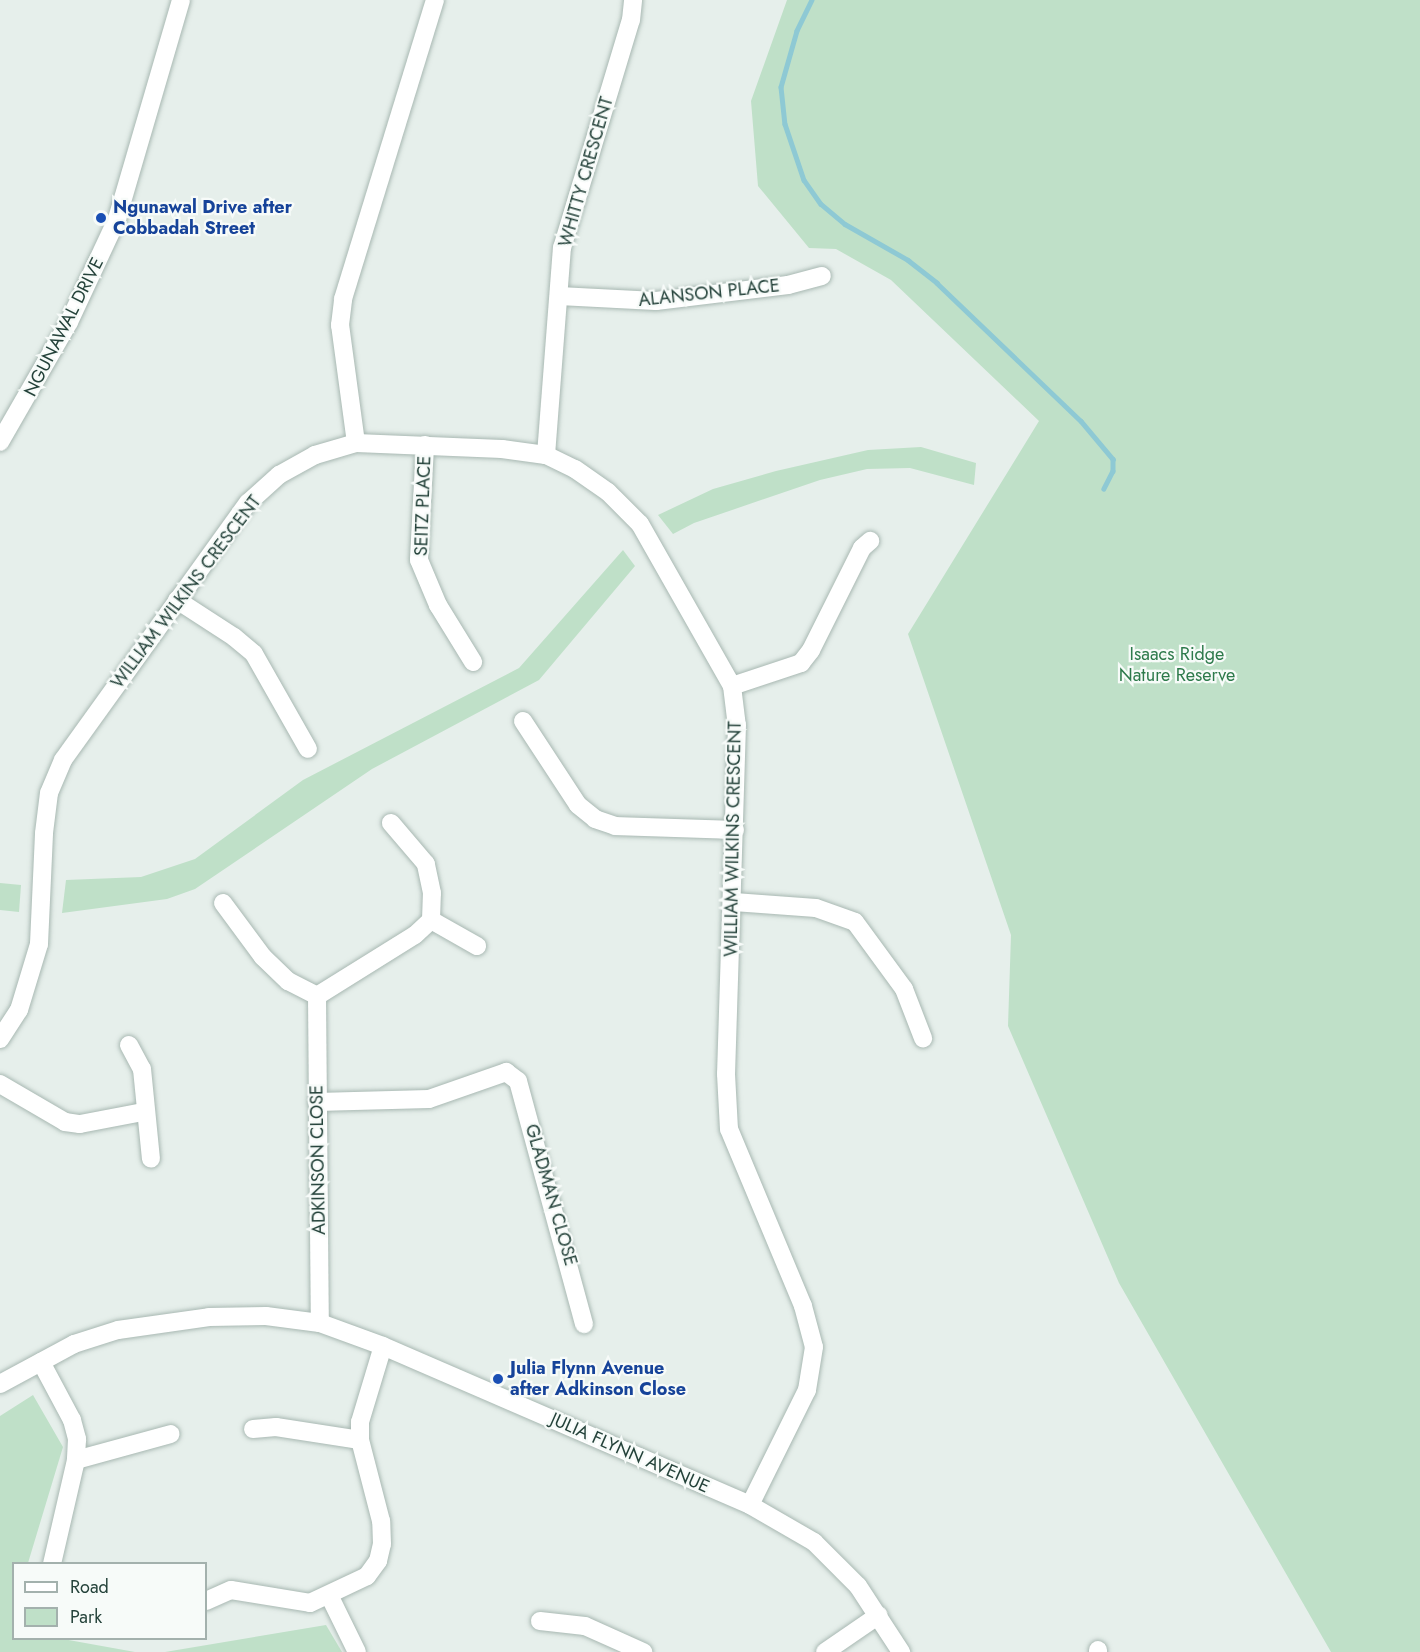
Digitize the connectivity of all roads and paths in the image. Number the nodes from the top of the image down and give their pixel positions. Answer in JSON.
{"nodes":[{"id":1,"x":181,"y":0,"type":"edge"},
{"id":2,"x":435,"y":0,"type":"edge"},
{"id":3,"x":633,"y":0,"type":"edge"},
{"id":4,"x":822,"y":276,"type":"dead end"},
{"id":5,"x":559,"y":296,"type":"junction"},
{"id":6,"x":0,"y":442,"type":"edge"},
{"id":7,"x":356,"y":443,"type":"junction"},
{"id":8,"x":426,"y":445,"type":"junction"},
{"id":9,"x":546,"y":455,"type":"junction"},
{"id":10,"x":870,"y":541,"type":"dead end"},
{"id":11,"x":177,"y":600,"type":"junction"},
{"id":12,"x":473,"y":663,"type":"dead end"},
{"id":13,"x":732,"y":686,"type":"junction"},
{"id":14,"x":523,"y":721,"type":"dead end"},
{"id":15,"x":308,"y":749,"type":"dead end"},
{"id":16,"x":391,"y":823,"type":"dead end"},
{"id":17,"x":735,"y":830,"type":"junction"},
{"id":18,"x":734,"y":902,"type":"junction"},
{"id":19,"x":222,"y":903,"type":"dead end"},
{"id":20,"x":431,"y":920,"type":"junction"},
{"id":21,"x":477,"y":946,"type":"dead end"},
{"id":22,"x":317,"y":996,"type":"junction"},
{"id":23,"x":922,"y":1038,"type":"dead end"},
{"id":24,"x":0,"y":1039,"type":"edge"},
{"id":25,"x":129,"y":1045,"type":"dead end"},
{"id":26,"x":0,"y":1084,"type":"edge"},
{"id":27,"x":317,"y":1102,"type":"junction"},
{"id":28,"x":143,"y":1113,"type":"junction"},
{"id":29,"x":150,"y":1159,"type":"dead end"},
{"id":30,"x":320,"y":1323,"type":"junction"},
{"id":31,"x":584,"y":1324,"type":"dead end"},
{"id":32,"x":384,"y":1346,"type":"junction"},
{"id":33,"x":41,"y":1362,"type":"junction"},
{"id":34,"x":0,"y":1384,"type":"edge"},
{"id":35,"x":253,"y":1430,"type":"dead end"},
{"id":36,"x":171,"y":1434,"type":"dead end"},
{"id":37,"x":360,"y":1440,"type":"junction"},
{"id":38,"x":76,"y":1460,"type":"junction"},
{"id":39,"x":750,"y":1505,"type":"junction"},
{"id":40,"x":52,"y":1562,"type":"edge"},
{"id":41,"x":330,"y":1597,"type":"junction"},
{"id":42,"x":207,"y":1601,"type":"edge"},
{"id":43,"x":879,"y":1615,"type":"junction"},
{"id":44,"x":540,"y":1621,"type":"dead end"},
{"id":45,"x":357,"y":1652,"type":"edge"},
{"id":46,"x":643,"y":1652,"type":"edge"},
{"id":47,"x":825,"y":1652,"type":"edge"},
{"id":48,"x":901,"y":1652,"type":"edge"}],
"edges":[{"from":1,"to":6,"type":"street","name":"NGUNAWAL DRIVE"},
{"from":2,"to":7,"type":"street"},
{"from":3,"to":5,"type":"street","name":"WHITTY CRESCENT"},
{"from":4,"to":5,"type":"street","name":"ALANSON PLACE"},
{"from":5,"to":9,"type":"street","name":"WHITTY CRESCENT"},
{"from":7,"to":8,"type":"street","name":"WILLIAM WILKINS CRESCENT"},
{"from":7,"to":11,"type":"street","name":"WILLIAM WILKINS CRESCENT"},
{"from":8,"to":9,"type":"street","name":"WILLIAM WILKINS CRESCENT"},
{"from":8,"to":12,"type":"street","name":"SEITZ PLACE"},
{"from":9,"to":13,"type":"street","name":"WILLIAM WILKINS CRESCENT"},
{"from":10,"to":13,"type":"street"},
{"from":11,"to":15,"type":"street"},
{"from":11,"to":24,"type":"street","name":"WILLIAM WILKINS CRESCENT"},
{"from":13,"to":17,"type":"street","name":"WILLIAM WILKINS CRESCENT"},
{"from":14,"to":17,"type":"street"},
{"from":16,"to":20,"type":"street"},
{"from":17,"to":18,"type":"street","name":"WILLIAM WILKINS CRESCENT"},
{"from":18,"to":23,"type":"street"},
{"from":18,"to":39,"type":"street","name":"WILLIAM WILKINS CRESCENT"},
{"from":19,"to":22,"type":"street"},
{"from":20,"to":21,"type":"street"},
{"from":20,"to":22,"type":"street"},
{"from":22,"to":27,"type":"street","name":"ADKINSON CLOSE"},
{"from":25,"to":28,"type":"street"},
{"from":26,"to":28,"type":"street"},
{"from":27,"to":30,"type":"street","name":"ADKINSON CLOSE"},
{"from":27,"to":31,"type":"street","name":"GLADMAN CLOSE"},
{"from":28,"to":29,"type":"street"},
{"from":30,"to":32,"type":"street","name":"JULIA FLYNN AVENUE"},
{"from":30,"to":33,"type":"street","name":"JULIA FLYNN AVENUE"},
{"from":32,"to":37,"type":"street"},
{"from":32,"to":39,"type":"street","name":"JULIA FLYNN AVENUE"},
{"from":33,"to":34,"type":"street","name":"JULIA FLYNN AVENUE"},
{"from":33,"to":38,"type":"street"},
{"from":35,"to":37,"type":"street"},
{"from":36,"to":38,"type":"street"},
{"from":37,"to":41,"type":"street"},
{"from":38,"to":40,"type":"street"},
{"from":39,"to":43,"type":"street","name":"JULIA FLYNN AVENUE"},
{"from":41,"to":42,"type":"street"},
{"from":41,"to":45,"type":"street"},
{"from":43,"to":47,"type":"street"},
{"from":43,"to":48,"type":"street","name":"JULIA FLYNN AVENUE"},
{"from":44,"to":46,"type":"street"}]}
